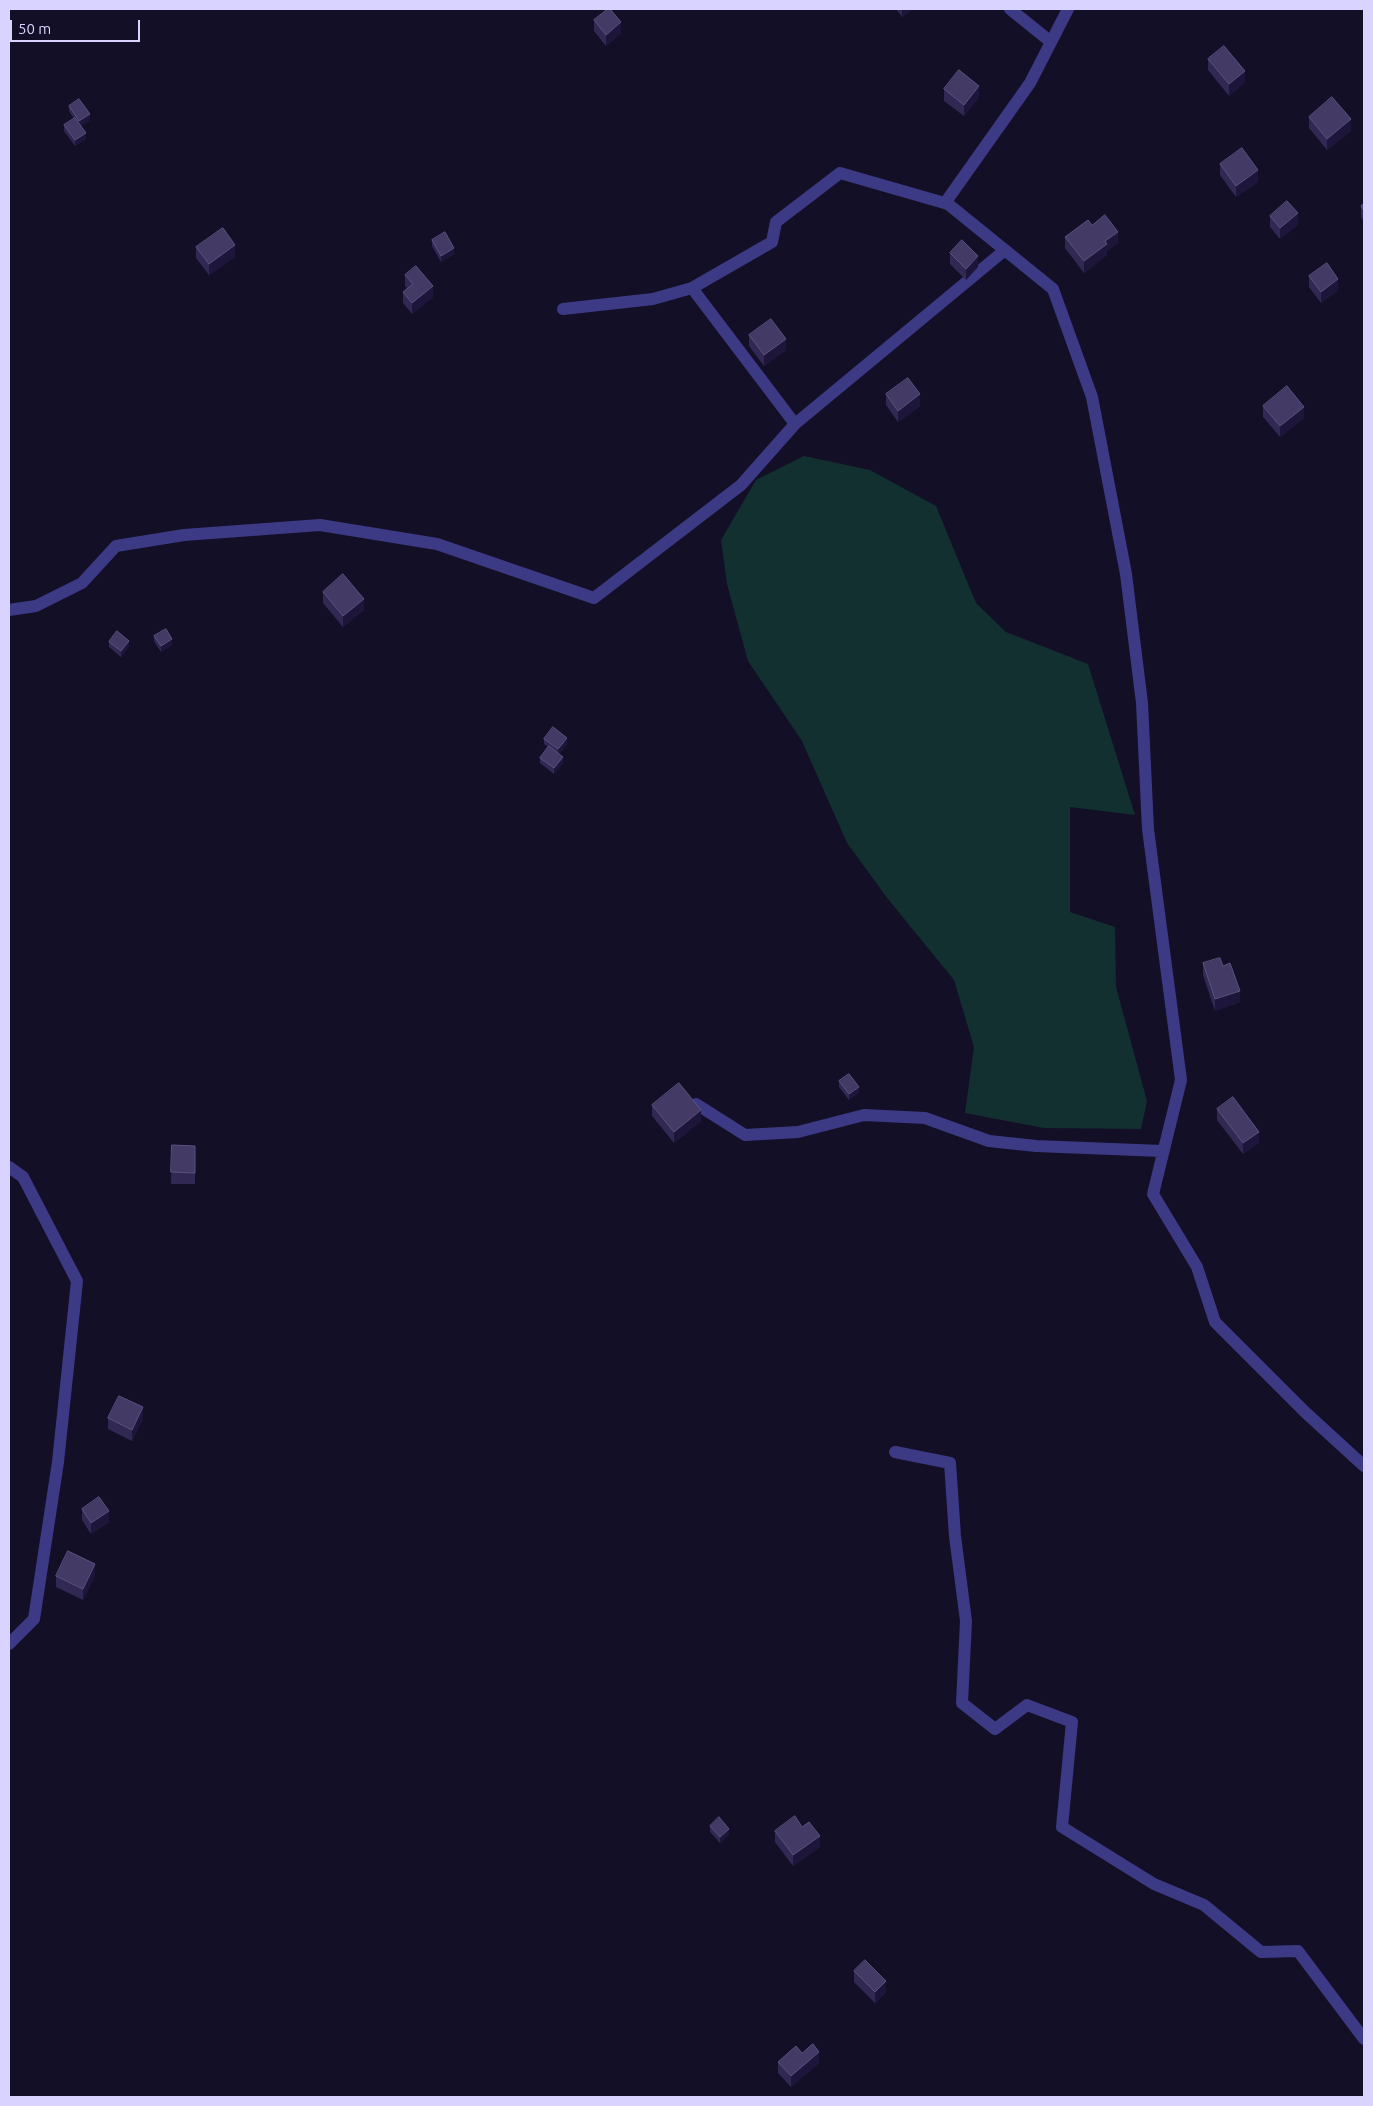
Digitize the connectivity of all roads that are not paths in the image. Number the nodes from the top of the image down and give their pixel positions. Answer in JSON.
{"nodes":[{"id":1,"x":1010,"y":9,"type":"edge"},
{"id":2,"x":1068,"y":9,"type":"edge"},
{"id":3,"x":1051,"y":42,"type":"junction"},
{"id":4,"x":945,"y":203,"type":"junction"},
{"id":5,"x":1005,"y":250,"type":"junction"},
{"id":6,"x":692,"y":288,"type":"junction"},
{"id":7,"x":564,"y":309,"type":"dead end"},
{"id":8,"x":795,"y":424,"type":"junction"},
{"id":9,"x":9,"y":610,"type":"edge"},
{"id":10,"x":696,"y":1104,"type":"edge"},
{"id":11,"x":1162,"y":1151,"type":"junction"},
{"id":12,"x":9,"y":1167,"type":"edge"},
{"id":13,"x":895,"y":1452,"type":"dead end"},
{"id":14,"x":1364,"y":1466,"type":"edge"},
{"id":15,"x":9,"y":1644,"type":"edge"},
{"id":16,"x":1364,"y":2039,"type":"edge"}],
"edges":[{"from":1,"to":3,"type":"street"},
{"from":2,"to":3,"type":"street"},
{"from":3,"to":4,"type":"street"},
{"from":4,"to":5,"type":"street"},
{"from":4,"to":6,"type":"street"},
{"from":5,"to":8,"type":"street"},
{"from":5,"to":11,"type":"street"},
{"from":6,"to":7,"type":"street"},
{"from":6,"to":8,"type":"street"},
{"from":8,"to":9,"type":"street"},
{"from":10,"to":11,"type":"street"},
{"from":11,"to":14,"type":"street"},
{"from":12,"to":15,"type":"street"},
{"from":13,"to":16,"type":"street"}]}
